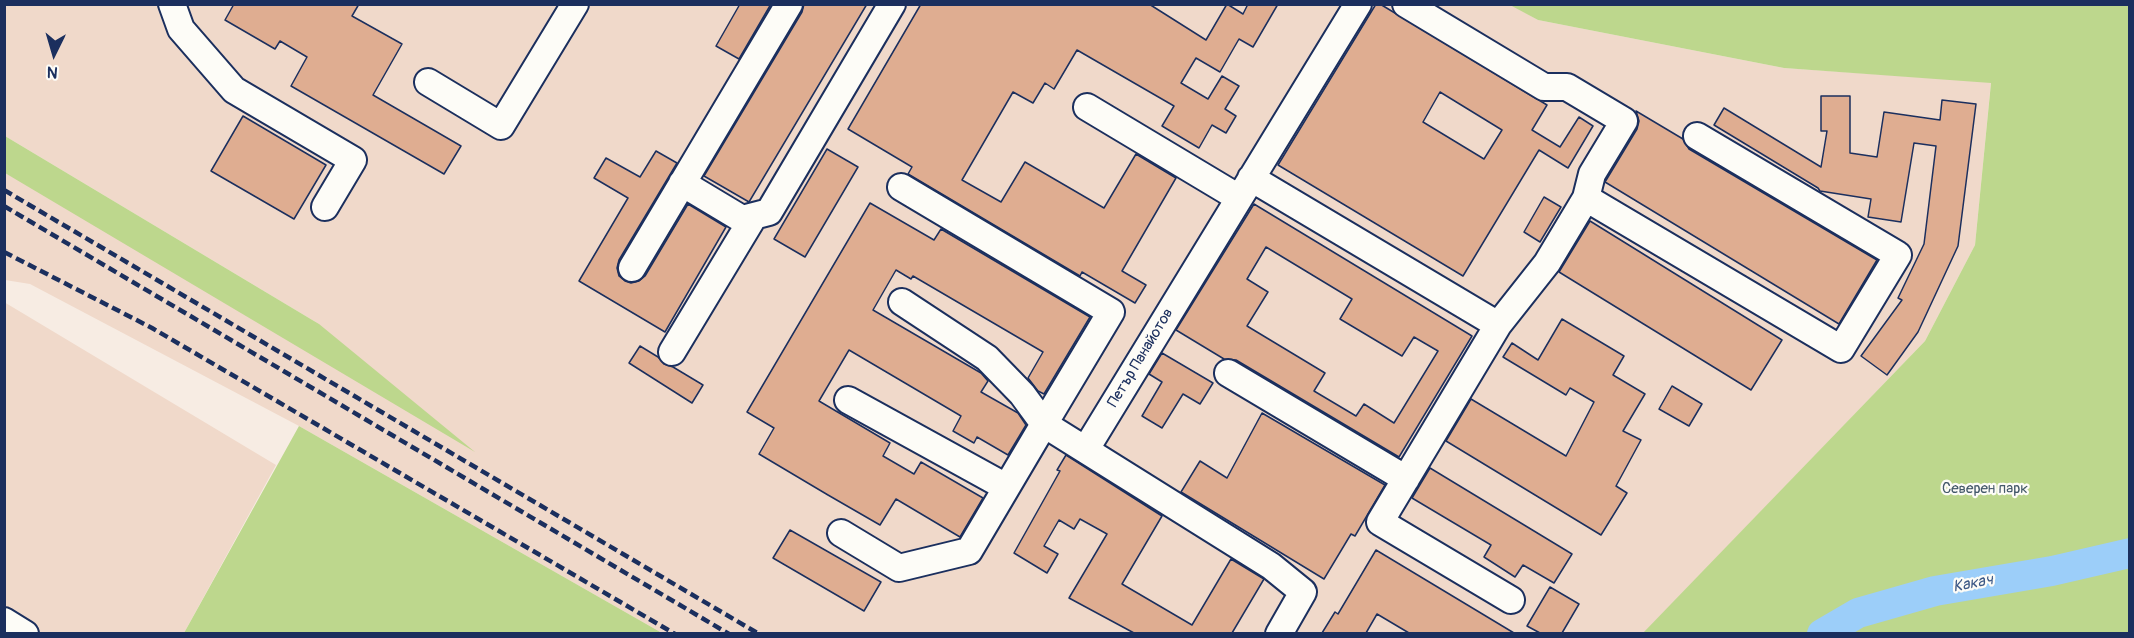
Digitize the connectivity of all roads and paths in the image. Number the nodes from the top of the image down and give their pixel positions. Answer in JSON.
{"nodes":[{"id":1,"x":172,"y":4,"type":"edge"},
{"id":2,"x":575,"y":4,"type":"edge"},
{"id":3,"x":789,"y":4,"type":"edge"},
{"id":4,"x":892,"y":4,"type":"edge"},
{"id":5,"x":1358,"y":4,"type":"edge"},
{"id":6,"x":1406,"y":4,"type":"edge"},
{"id":7,"x":428,"y":82,"type":"dead end"},
{"id":8,"x":1087,"y":107,"type":"dead end"},
{"id":9,"x":1697,"y":136,"type":"dead end"},
{"id":10,"x":682,"y":183,"type":"junction"},
{"id":11,"x":901,"y":187,"type":"dead end"},
{"id":12,"x":1245,"y":188,"type":"junction"},
{"id":13,"x":1586,"y":198,"type":"junction"},
{"id":14,"x":325,"y":207,"type":"dead end"},
{"id":15,"x":754,"y":216,"type":"junction"},
{"id":16,"x":632,"y":268,"type":"dead end"},
{"id":17,"x":902,"y":302,"type":"dead end"},
{"id":18,"x":1498,"y":325,"type":"junction"},
{"id":19,"x":672,"y":352,"type":"dead end"},
{"id":20,"x":1228,"y":373,"type":"dead end"},
{"id":21,"x":848,"y":400,"type":"dead end"},
{"id":22,"x":1044,"y":424,"type":"junction"},
{"id":23,"x":1086,"y":449,"type":"junction"},
{"id":24,"x":1406,"y":479,"type":"junction"},
{"id":25,"x":1006,"y":487,"type":"junction"},
{"id":26,"x":841,"y":533,"type":"dead end"},
{"id":27,"x":1510,"y":600,"type":"dead end"},
{"id":28,"x":4,"y":621,"type":"edge"},
{"id":29,"x":25,"y":633,"type":"edge"},
{"id":30,"x":1279,"y":633,"type":"edge"}],
"edges":[{"from":1,"to":14,"type":"street"},
{"from":2,"to":7,"type":"street"},
{"from":3,"to":10,"type":"street"},
{"from":4,"to":15,"type":"street"},
{"from":5,"to":12,"type":"street","name":"Петър Панайотов"},
{"from":6,"to":13,"type":"street"},
{"from":8,"to":12,"type":"street"},
{"from":9,"to":13,"type":"street"},
{"from":10,"to":15,"type":"street"},
{"from":10,"to":16,"type":"street"},
{"from":11,"to":22,"type":"street"},
{"from":12,"to":18,"type":"street"},
{"from":12,"to":23,"type":"street","name":"Петър Панайотов"},
{"from":13,"to":18,"type":"street"},
{"from":15,"to":19,"type":"street"},
{"from":17,"to":22,"type":"street"},
{"from":18,"to":24,"type":"street"},
{"from":20,"to":24,"type":"street"},
{"from":21,"to":25,"type":"street"},
{"from":22,"to":23,"type":"street"},
{"from":22,"to":25,"type":"street"},
{"from":23,"to":30,"type":"street"},
{"from":24,"to":27,"type":"street"},
{"from":25,"to":26,"type":"street"},
{"from":28,"to":29,"type":"street"}]}
